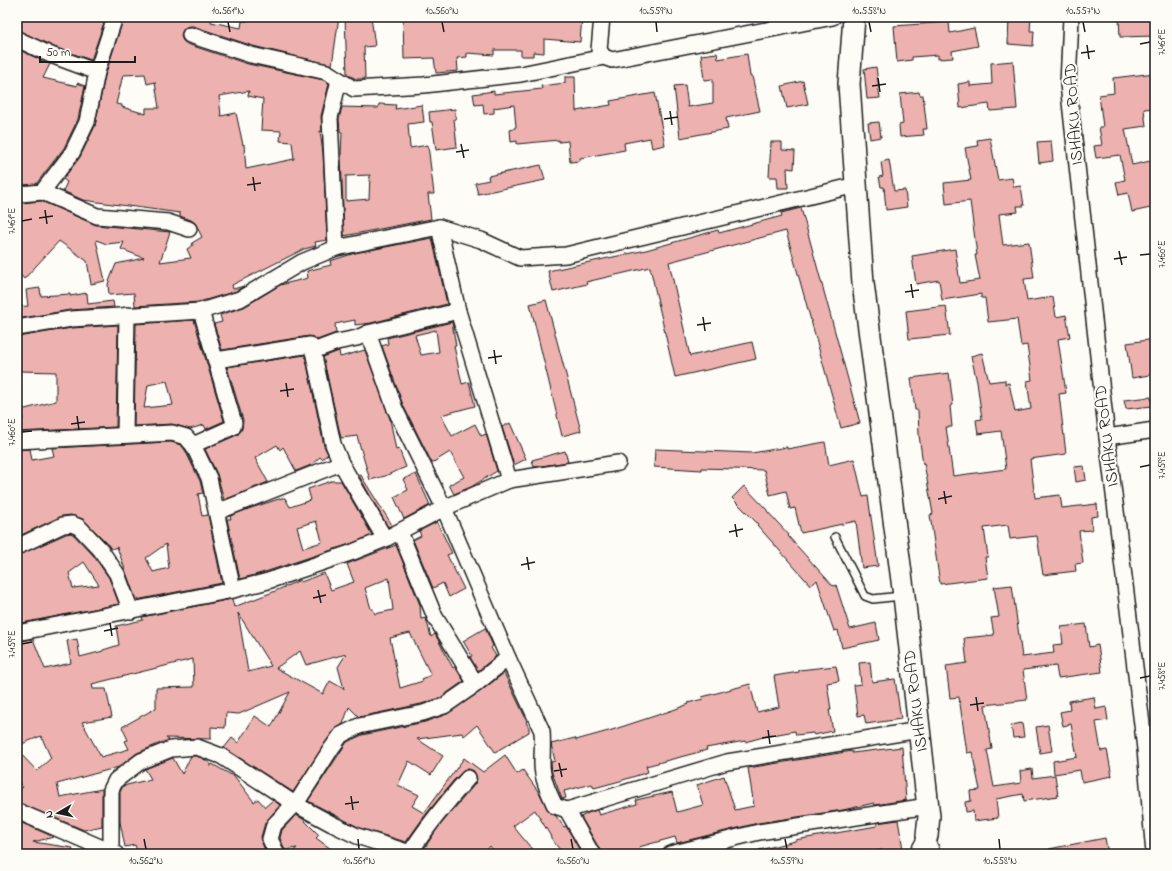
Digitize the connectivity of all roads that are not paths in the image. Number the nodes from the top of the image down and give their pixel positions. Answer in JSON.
{"nodes":[{"id":1,"x":115,"y":17,"type":"edge"},
{"id":2,"x":602,"y":17,"type":"edge"},
{"id":3,"x":832,"y":17,"type":"edge"},
{"id":4,"x":854,"y":17,"type":"edge"},
{"id":5,"x":1071,"y":17,"type":"edge"},
{"id":6,"x":190,"y":36,"type":"dead end"},
{"id":7,"x":17,"y":39,"type":"edge"},
{"id":8,"x":604,"y":58,"type":"junction"},
{"id":9,"x":97,"y":72,"type":"junction"},
{"id":10,"x":339,"y":80,"type":"junction"},
{"id":11,"x":856,"y":184,"type":"junction"},
{"id":12,"x":17,"y":190,"type":"edge"},
{"id":13,"x":42,"y":192,"type":"junction"},
{"id":14,"x":438,"y":227,"type":"junction"},
{"id":15,"x":189,"y":229,"type":"dead end"},
{"id":16,"x":336,"y":248,"type":"junction"},
{"id":17,"x":201,"y":311,"type":"junction"},
{"id":18,"x":458,"y":311,"type":"junction"},
{"id":19,"x":127,"y":315,"type":"junction"},
{"id":20,"x":17,"y":328,"type":"edge"},
{"id":21,"x":368,"y":333,"type":"junction"},
{"id":22,"x":313,"y":351,"type":"junction"},
{"id":23,"x":216,"y":360,"type":"junction"},
{"id":24,"x":1155,"y":430,"type":"edge"},
{"id":25,"x":125,"y":435,"type":"junction"},
{"id":26,"x":1107,"y":437,"type":"junction"},
{"id":27,"x":17,"y":441,"type":"edge"},
{"id":28,"x":193,"y":445,"type":"junction"},
{"id":29,"x":342,"y":463,"type":"junction"},
{"id":30,"x":618,"y":463,"type":"dead end"},
{"id":31,"x":509,"y":480,"type":"junction"},
{"id":32,"x":444,"y":508,"type":"junction"},
{"id":33,"x":217,"y":512,"type":"junction"},
{"id":34,"x":400,"y":532,"type":"junction"},
{"id":35,"x":835,"y":537,"type":"dead end"},
{"id":36,"x":385,"y":539,"type":"junction"},
{"id":37,"x":17,"y":547,"type":"edge"},
{"id":38,"x":233,"y":590,"type":"junction"},
{"id":39,"x":904,"y":596,"type":"junction"},
{"id":40,"x":131,"y":611,"type":"junction"},
{"id":41,"x":17,"y":633,"type":"edge"},
{"id":42,"x":508,"y":658,"type":"junction"},
{"id":43,"x":476,"y":684,"type":"junction"},
{"id":44,"x":919,"y":730,"type":"junction"},
{"id":45,"x":468,"y":778,"type":"dead end"},
{"id":46,"x":295,"y":804,"type":"junction"},
{"id":47,"x":928,"y":806,"type":"junction"},
{"id":48,"x":567,"y":810,"type":"junction"},
{"id":49,"x":17,"y":811,"type":"edge"},
{"id":50,"x":929,"y":845,"type":"edge"},
{"id":51,"x":114,"y":853,"type":"edge"},
{"id":52,"x":277,"y":854,"type":"edge"},
{"id":53,"x":411,"y":854,"type":"edge"},
{"id":54,"x":592,"y":854,"type":"edge"},
{"id":55,"x":670,"y":854,"type":"edge"},
{"id":56,"x":917,"y":854,"type":"edge"},
{"id":57,"x":1154,"y":854,"type":"edge"}],
"edges":[{"from":1,"to":9,"type":"street"},
{"from":2,"to":8,"type":"street"},
{"from":3,"to":8,"type":"street"},
{"from":4,"to":11,"type":"street","name":"ISHAKU ROAD"},
{"from":5,"to":26,"type":"street","name":"ISHAKU ROAD"},
{"from":6,"to":10,"type":"street"},
{"from":7,"to":9,"type":"street"},
{"from":8,"to":10,"type":"street"},
{"from":9,"to":13,"type":"street"},
{"from":10,"to":16,"type":"street"},
{"from":11,"to":14,"type":"street"},
{"from":11,"to":39,"type":"street","name":"ISHAKU ROAD"},
{"from":12,"to":13,"type":"street"},
{"from":13,"to":15,"type":"street"},
{"from":14,"to":16,"type":"street"},
{"from":14,"to":18,"type":"street"},
{"from":16,"to":17,"type":"street"},
{"from":17,"to":19,"type":"street"},
{"from":17,"to":23,"type":"street"},
{"from":18,"to":21,"type":"street"},
{"from":18,"to":31,"type":"street"},
{"from":19,"to":20,"type":"street"},
{"from":19,"to":25,"type":"street"},
{"from":21,"to":22,"type":"street"},
{"from":21,"to":32,"type":"street"},
{"from":22,"to":23,"type":"street"},
{"from":22,"to":29,"type":"street"},
{"from":23,"to":28,"type":"street"},
{"from":24,"to":26,"type":"street"},
{"from":25,"to":27,"type":"street"},
{"from":25,"to":28,"type":"street"},
{"from":26,"to":57,"type":"street","name":"ISHAKU ROAD"},
{"from":28,"to":33,"type":"street"},
{"from":29,"to":33,"type":"street"},
{"from":29,"to":36,"type":"street"},
{"from":30,"to":31,"type":"street"},
{"from":31,"to":32,"type":"street"},
{"from":32,"to":34,"type":"street"},
{"from":32,"to":42,"type":"street"},
{"from":33,"to":38,"type":"street"},
{"from":34,"to":36,"type":"street"},
{"from":34,"to":43,"type":"street"},
{"from":35,"to":39,"type":"lane"},
{"from":36,"to":38,"type":"street"},
{"from":37,"to":40,"type":"street"},
{"from":38,"to":40,"type":"street"},
{"from":39,"to":44,"type":"street","name":"ISHAKU ROAD"},
{"from":40,"to":41,"type":"street"},
{"from":42,"to":43,"type":"street"},
{"from":42,"to":48,"type":"street"},
{"from":43,"to":46,"type":"street"},
{"from":44,"to":47,"type":"street","name":"ISHAKU ROAD"},
{"from":44,"to":48,"type":"street"},
{"from":45,"to":53,"type":"street"},
{"from":46,"to":51,"type":"street"},
{"from":46,"to":52,"type":"street"},
{"from":46,"to":53,"type":"street"},
{"from":47,"to":50,"type":"street","name":"ISHAKU ROAD"},
{"from":47,"to":55,"type":"street"},
{"from":48,"to":54,"type":"street"},
{"from":49,"to":51,"type":"street"},
{"from":50,"to":56,"type":"street"}]}
